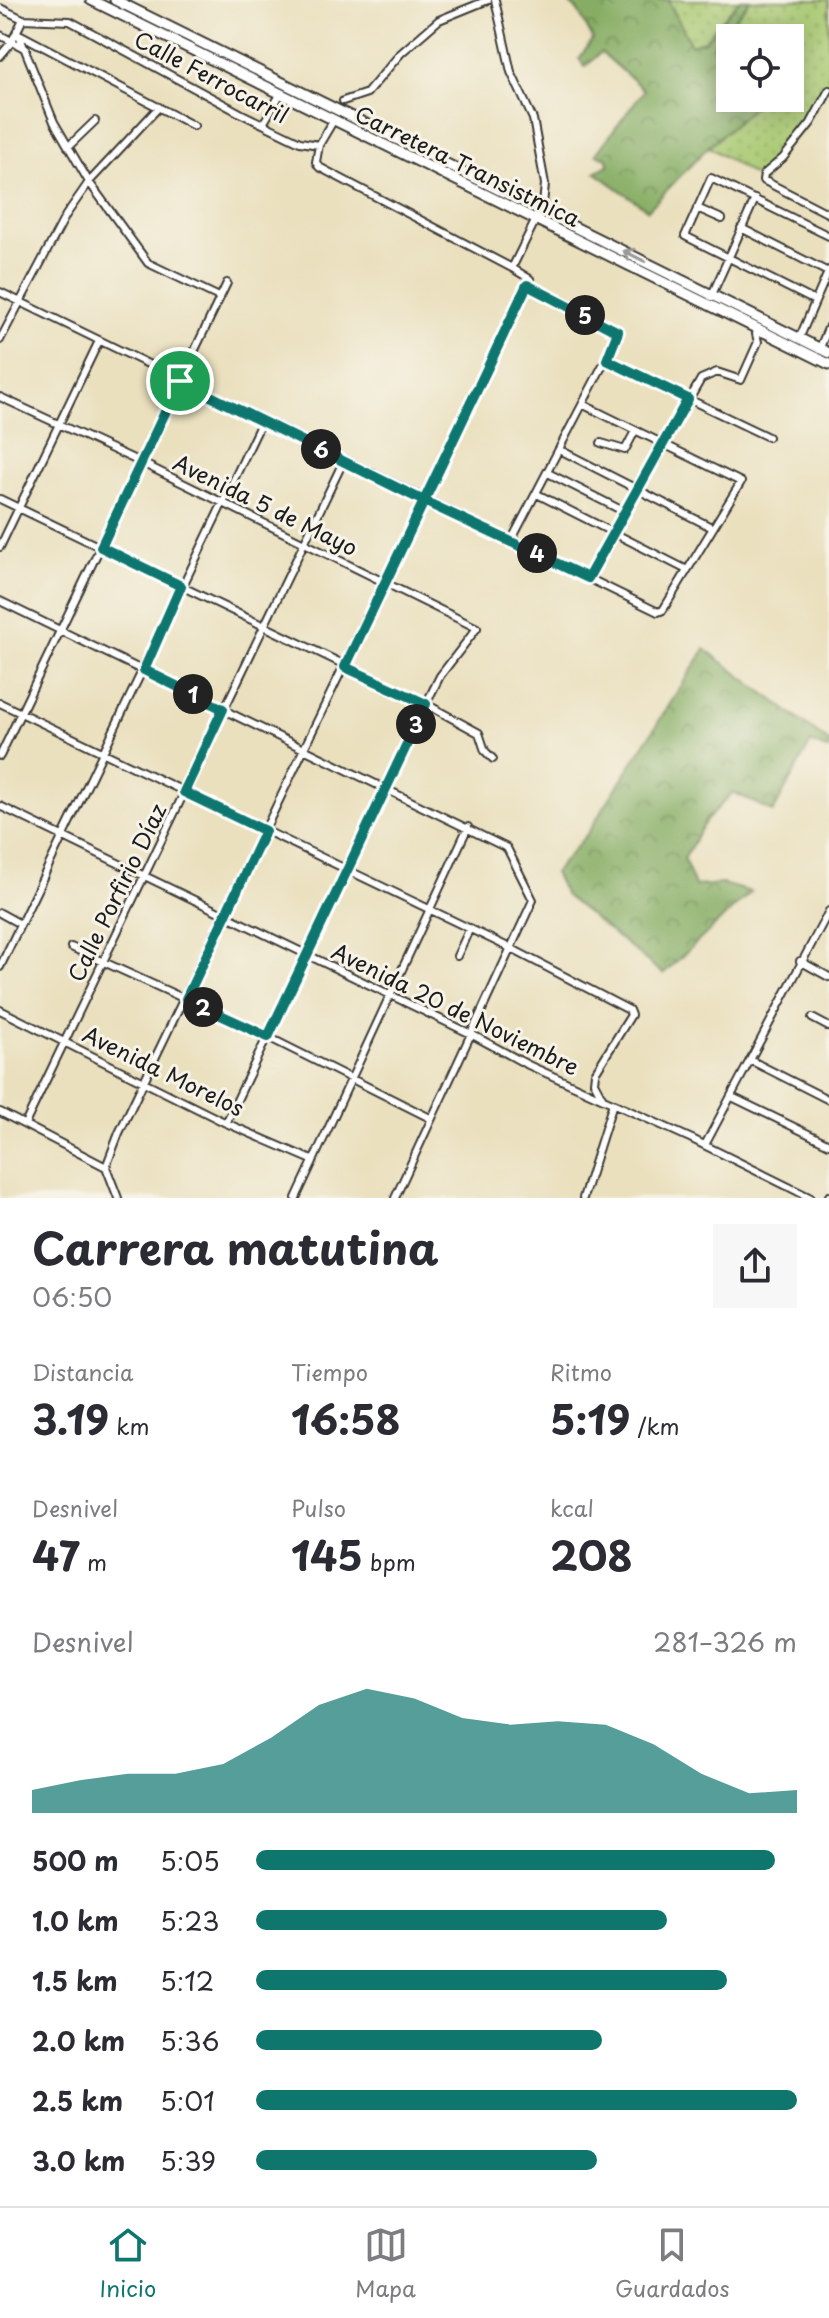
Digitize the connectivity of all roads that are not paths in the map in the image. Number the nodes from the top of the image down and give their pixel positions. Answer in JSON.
{"nodes":[{"id":1,"x":91,"y":0,"type":"edge"},
{"id":2,"x":115,"y":0,"type":"edge"},
{"id":3,"x":488,"y":0,"type":"edge"},
{"id":4,"x":495,"y":0,"type":"edge"},
{"id":5,"x":0,"y":8,"type":"edge"},
{"id":6,"x":23,"y":19,"type":"junction"},
{"id":7,"x":19,"y":33,"type":"junction"},
{"id":8,"x":0,"y":35,"type":"edge"},
{"id":9,"x":11,"y":43,"type":"junction"},
{"id":10,"x":26,"y":49,"type":"junction"},
{"id":11,"x":0,"y":56,"type":"edge"},
{"id":12,"x":829,"y":90,"type":"edge"},
{"id":13,"x":281,"y":92,"type":"junction"},
{"id":14,"x":343,"y":101,"type":"dead end"},
{"id":15,"x":159,"y":107,"type":"junction"},
{"id":16,"x":95,"y":121,"type":"dead end"},
{"id":17,"x":332,"y":123,"type":"dead end"},
{"id":18,"x":263,"y":124,"type":"junction"},
{"id":19,"x":194,"y":126,"type":"dead end"},
{"id":20,"x":319,"y":145,"type":"junction"},
{"id":21,"x":68,"y":147,"type":"junction"},
{"id":22,"x":89,"y":182,"type":"junction"},
{"id":23,"x":755,"y":199,"type":"junction"},
{"id":24,"x":697,"y":208,"type":"junction"},
{"id":25,"x":539,"y":214,"type":"junction"},
{"id":26,"x":829,"y":214,"type":"edge"},
{"id":27,"x":722,"y":219,"type":"dead end"},
{"id":28,"x":741,"y":228,"type":"junction"},
{"id":29,"x":829,"y":236,"type":"edge"},
{"id":30,"x":728,"y":258,"type":"junction"},
{"id":31,"x":512,"y":268,"type":"junction"},
{"id":32,"x":829,"y":271,"type":"edge"},
{"id":33,"x":227,"y":283,"type":"dead end"},
{"id":34,"x":527,"y":285,"type":"junction"},
{"id":35,"x":0,"y":292,"type":"edge"},
{"id":36,"x":219,"y":297,"type":"junction"},
{"id":37,"x":710,"y":300,"type":"junction"},
{"id":38,"x":19,"y":301,"type":"junction"},
{"id":39,"x":815,"y":301,"type":"junction"},
{"id":40,"x":829,"y":326,"type":"edge"},
{"id":41,"x":766,"y":333,"type":"junction"},
{"id":42,"x":800,"y":337,"type":"junction"},
{"id":43,"x":0,"y":340,"type":"edge"},
{"id":44,"x":99,"y":341,"type":"junction"},
{"id":45,"x":821,"y":351,"type":"edge"},
{"id":46,"x":607,"y":360,"type":"junction"},
{"id":47,"x":829,"y":364,"type":"edge"},
{"id":48,"x":180,"y":381,"type":"junction"},
{"id":49,"x":0,"y":397,"type":"edge"},
{"id":50,"x":688,"y":399,"type":"junction"},
{"id":51,"x":584,"y":405,"type":"junction"},
{"id":52,"x":262,"y":421,"type":"junction"},
{"id":53,"x":58,"y":426,"type":"junction"},
{"id":54,"x":635,"y":431,"type":"junction"},
{"id":55,"x":768,"y":437,"type":"dead end"},
{"id":56,"x":601,"y":443,"type":"dead end"},
{"id":57,"x":662,"y":443,"type":"junction"},
{"id":58,"x":560,"y":450,"type":"junction"},
{"id":59,"x":344,"y":460,"type":"junction"},
{"id":60,"x":142,"y":463,"type":"junction"},
{"id":61,"x":548,"y":473,"type":"junction"},
{"id":62,"x":637,"y":488,"type":"junction"},
{"id":63,"x":537,"y":494,"type":"junction"},
{"id":64,"x":0,"y":499,"type":"edge"},
{"id":65,"x":424,"y":501,"type":"junction"},
{"id":66,"x":224,"y":504,"type":"junction"},
{"id":67,"x":18,"y":508,"type":"junction"},
{"id":68,"x":625,"y":512,"type":"junction"},
{"id":69,"x":713,"y":528,"type":"junction"},
{"id":70,"x":613,"y":534,"type":"junction"},
{"id":71,"x":511,"y":541,"type":"junction"},
{"id":72,"x":304,"y":542,"type":"junction"},
{"id":73,"x":0,"y":547,"type":"edge"},
{"id":74,"x":101,"y":547,"type":"junction"},
{"id":75,"x":687,"y":570,"type":"junction"},
{"id":76,"x":588,"y":578,"type":"junction"},
{"id":77,"x":384,"y":583,"type":"junction"},
{"id":78,"x":181,"y":586,"type":"junction"},
{"id":79,"x":0,"y":601,"type":"edge"},
{"id":80,"x":264,"y":627,"type":"junction"},
{"id":81,"x":61,"y":631,"type":"junction"},
{"id":82,"x":345,"y":667,"type":"junction"},
{"id":83,"x":144,"y":670,"type":"junction"},
{"id":84,"x":0,"y":703,"type":"edge"},
{"id":85,"x":426,"y":704,"type":"junction"},
{"id":86,"x":223,"y":709,"type":"junction"},
{"id":87,"x":20,"y":713,"type":"junction"},
{"id":88,"x":305,"y":750,"type":"junction"},
{"id":89,"x":102,"y":753,"type":"junction"},
{"id":90,"x":0,"y":756,"type":"edge"},
{"id":91,"x":493,"y":759,"type":"dead end"},
{"id":92,"x":387,"y":789,"type":"junction"},
{"id":93,"x":184,"y":792,"type":"junction"},
{"id":94,"x":0,"y":806,"type":"edge"},
{"id":95,"x":468,"y":827,"type":"junction"},
{"id":96,"x":265,"y":831,"type":"junction"},
{"id":97,"x":61,"y":834,"type":"junction"},
{"id":98,"x":346,"y":871,"type":"junction"},
{"id":99,"x":144,"y":875,"type":"junction"},
{"id":100,"x":429,"y":911,"type":"junction"},
{"id":101,"x":829,"y":911,"type":"edge"},
{"id":102,"x":0,"y":913,"type":"edge"},
{"id":103,"x":225,"y":915,"type":"junction"},
{"id":104,"x":20,"y":924,"type":"junction"},
{"id":105,"x":470,"y":928,"type":"junction"},
{"id":106,"x":71,"y":947,"type":"dead end"},
{"id":107,"x":510,"y":948,"type":"junction"},
{"id":108,"x":305,"y":954,"type":"junction"},
{"id":109,"x":457,"y":956,"type":"dead end"},
{"id":110,"x":103,"y":961,"type":"junction"},
{"id":111,"x":800,"y":961,"type":"junction"},
{"id":112,"x":0,"y":967,"type":"edge"},
{"id":113,"x":829,"y":977,"type":"edge"},
{"id":114,"x":390,"y":994,"type":"junction"},
{"id":115,"x":186,"y":999,"type":"junction"},
{"id":116,"x":0,"y":1010,"type":"edge"},
{"id":117,"x":812,"y":1018,"type":"dead end"},
{"id":118,"x":829,"y":1027,"type":"edge"},
{"id":119,"x":469,"y":1033,"type":"junction"},
{"id":120,"x":268,"y":1037,"type":"junction"},
{"id":121,"x":64,"y":1041,"type":"junction"},
{"id":122,"x":750,"y":1060,"type":"junction"},
{"id":123,"x":349,"y":1077,"type":"junction"},
{"id":124,"x":145,"y":1080,"type":"junction"},
{"id":125,"x":732,"y":1097,"type":"junction"},
{"id":126,"x":603,"y":1099,"type":"junction"},
{"id":127,"x":829,"y":1100,"type":"edge"},
{"id":128,"x":613,"y":1103,"type":"junction"},
{"id":129,"x":0,"y":1112,"type":"edge"},
{"id":130,"x":430,"y":1118,"type":"junction"},
{"id":131,"x":226,"y":1123,"type":"junction"},
{"id":132,"x":25,"y":1124,"type":"junction"},
{"id":133,"x":829,"y":1144,"type":"edge"},
{"id":134,"x":705,"y":1145,"type":"junction"},
{"id":135,"x":312,"y":1160,"type":"junction"},
{"id":136,"x":106,"y":1167,"type":"junction"},
{"id":137,"x":118,"y":1198,"type":"edge"},
{"id":138,"x":296,"y":1198,"type":"edge"},
{"id":139,"x":395,"y":1198,"type":"edge"},
{"id":140,"x":583,"y":1198,"type":"edge"},
{"id":141,"x":811,"y":1198,"type":"edge"}],
"edges":[{"from":1,"to":13,"type":"main road","name":"Carretera Transistmica"},
{"from":2,"to":25,"type":"main road","name":"Carretera Transistmica"},
{"from":3,"to":14,"type":"street"},
{"from":4,"to":25,"type":"street"},
{"from":5,"to":6,"type":"street","name":"Calle Ferrocarril"},
{"from":6,"to":7,"type":"street"},
{"from":6,"to":18,"type":"street","name":"Calle Ferrocarril"},
{"from":7,"to":9,"type":"street"},
{"from":7,"to":10,"type":"street"},
{"from":7,"to":15,"type":"street"},
{"from":8,"to":9,"type":"street"},
{"from":9,"to":10,"type":"street"},
{"from":9,"to":11,"type":"street"},
{"from":10,"to":21,"type":"street"},
{"from":12,"to":26,"type":"street"},
{"from":13,"to":18,"type":"street"},
{"from":13,"to":25,"type":"main road","name":"Carretera Transistmica"},
{"from":15,"to":19,"type":"street"},
{"from":15,"to":22,"type":"street"},
{"from":16,"to":21,"type":"street"},
{"from":17,"to":20,"type":"street"},
{"from":18,"to":20,"type":"street","name":"Calle Ferrocarril"},
{"from":20,"to":31,"type":"street"},
{"from":21,"to":22,"type":"street"},
{"from":22,"to":36,"type":"street"},
{"from":22,"to":38,"type":"street"},
{"from":23,"to":24,"type":"street"},
{"from":23,"to":28,"type":"street"},
{"from":23,"to":29,"type":"street"},
{"from":24,"to":27,"type":"street"},
{"from":24,"to":30,"type":"street"},
{"from":25,"to":31,"type":"street"},
{"from":25,"to":37,"type":"main road","name":"Carretera Transistmica"},
{"from":37,"to":25,"type":"main road","name":"Carretera Transistmica","one_way":true},
{"from":28,"to":30,"type":"street"},
{"from":28,"to":32,"type":"street"},
{"from":30,"to":37,"type":"street"},
{"from":30,"to":39,"type":"street"},
{"from":31,"to":34,"type":"street"},
{"from":32,"to":39,"type":"street"},
{"from":33,"to":36,"type":"street"},
{"from":34,"to":46,"type":"street"},
{"from":34,"to":65,"type":"street"},
{"from":35,"to":38,"type":"street"},
{"from":36,"to":48,"type":"street"},
{"from":37,"to":41,"type":"main road","name":"Carretera Transistmica"},
{"from":37,"to":42,"type":"main road","name":"Carretera Transistmica"},
{"from":38,"to":43,"type":"street"},
{"from":38,"to":44,"type":"street"},
{"from":39,"to":42,"type":"street"},
{"from":40,"to":45,"type":"street"},
{"from":41,"to":45,"type":"main road","name":"Carretera Transistmica"},
{"from":41,"to":50,"type":"street"},
{"from":42,"to":45,"type":"main road","name":"Carretera Transistmica"},
{"from":44,"to":48,"type":"street"},
{"from":44,"to":53,"type":"street"},
{"from":45,"to":47,"type":"main road","name":"Carretera Transistmica"},
{"from":46,"to":50,"type":"street"},
{"from":46,"to":51,"type":"street"},
{"from":48,"to":52,"type":"street"},
{"from":48,"to":60,"type":"street"},
{"from":49,"to":53,"type":"street","name":"Avenida 5 de Mayo"},
{"from":50,"to":55,"type":"street"},
{"from":50,"to":57,"type":"street"},
{"from":51,"to":54,"type":"street"},
{"from":51,"to":58,"type":"street"},
{"from":52,"to":59,"type":"street"},
{"from":52,"to":66,"type":"street"},
{"from":53,"to":60,"type":"street","name":"Avenida 5 de Mayo"},
{"from":53,"to":67,"type":"street"},
{"from":54,"to":56,"type":"street"},
{"from":54,"to":57,"type":"street"},
{"from":57,"to":62,"type":"street"},
{"from":57,"to":69,"type":"street"},
{"from":58,"to":61,"type":"street"},
{"from":58,"to":62,"type":"street"},
{"from":59,"to":65,"type":"street"},
{"from":59,"to":72,"type":"street","name":"Calle Porfirio Díaz"},
{"from":60,"to":66,"type":"street","name":"Avenida 5 de Mayo"},
{"from":60,"to":74,"type":"street"},
{"from":61,"to":63,"type":"street"},
{"from":61,"to":68,"type":"street"},
{"from":62,"to":68,"type":"street"},
{"from":62,"to":69,"type":"street"},
{"from":63,"to":70,"type":"street"},
{"from":63,"to":71,"type":"street"},
{"from":64,"to":67,"type":"street"},
{"from":65,"to":71,"type":"street"},
{"from":65,"to":77,"type":"street"},
{"from":66,"to":72,"type":"street","name":"Avenida 5 de Mayo"},
{"from":66,"to":78,"type":"street"},
{"from":67,"to":73,"type":"street"},
{"from":67,"to":74,"type":"street"},
{"from":68,"to":70,"type":"street"},
{"from":69,"to":75,"type":"street"},
{"from":70,"to":75,"type":"street"},
{"from":70,"to":76,"type":"street"},
{"from":71,"to":76,"type":"street"},
{"from":72,"to":77,"type":"street","name":"Avenida 5 de Mayo"},
{"from":72,"to":80,"type":"street","name":"Calle Porfirio Díaz"},
{"from":74,"to":78,"type":"street"},
{"from":74,"to":81,"type":"street"},
{"from":75,"to":76,"type":"street"},
{"from":77,"to":82,"type":"street"},
{"from":77,"to":85,"type":"street","name":"Avenida 5 de Mayo"},
{"from":78,"to":80,"type":"street"},
{"from":78,"to":83,"type":"street"},
{"from":79,"to":81,"type":"street"},
{"from":80,"to":82,"type":"street"},
{"from":80,"to":86,"type":"street","name":"Calle Porfirio Díaz"},
{"from":81,"to":83,"type":"street"},
{"from":81,"to":87,"type":"street"},
{"from":82,"to":85,"type":"street"},
{"from":82,"to":88,"type":"street"},
{"from":83,"to":86,"type":"street"},
{"from":83,"to":89,"type":"street"},
{"from":84,"to":87,"type":"street"},
{"from":85,"to":91,"type":"street"},
{"from":85,"to":92,"type":"street"},
{"from":86,"to":88,"type":"street"},
{"from":86,"to":93,"type":"street","name":"Calle Porfirio Díaz"},
{"from":87,"to":89,"type":"street"},
{"from":87,"to":90,"type":"street"},
{"from":88,"to":92,"type":"street"},
{"from":88,"to":96,"type":"street"},
{"from":89,"to":93,"type":"street"},
{"from":89,"to":97,"type":"street"},
{"from":92,"to":95,"type":"street"},
{"from":92,"to":98,"type":"street"},
{"from":93,"to":96,"type":"street"},
{"from":93,"to":99,"type":"street","name":"Calle Porfirio Díaz"},
{"from":94,"to":97,"type":"street","name":"Avenida 20 de Noviembre"},
{"from":95,"to":100,"type":"street"},
{"from":95,"to":107,"type":"street"},
{"from":96,"to":98,"type":"street"},
{"from":96,"to":103,"type":"street"},
{"from":97,"to":99,"type":"street","name":"Avenida 20 de Noviembre"},
{"from":97,"to":104,"type":"street"},
{"from":98,"to":100,"type":"street"},
{"from":98,"to":108,"type":"street"},
{"from":99,"to":103,"type":"street","name":"Avenida 20 de Noviembre"},
{"from":99,"to":110,"type":"street","name":"Calle Porfirio Díaz"},
{"from":100,"to":105,"type":"street"},
{"from":100,"to":114,"type":"street"},
{"from":101,"to":111,"type":"street"},
{"from":102,"to":104,"type":"street"},
{"from":103,"to":108,"type":"street","name":"Avenida 20 de Noviembre"},
{"from":103,"to":115,"type":"street"},
{"from":104,"to":112,"type":"street"},
{"from":105,"to":107,"type":"street"},
{"from":105,"to":109,"type":"street"},
{"from":106,"to":110,"type":"street"},
{"from":107,"to":119,"type":"street"},
{"from":107,"to":126,"type":"street"},
{"from":108,"to":114,"type":"street","name":"Avenida 20 de Noviembre"},
{"from":108,"to":120,"type":"street"},
{"from":110,"to":115,"type":"street"},
{"from":110,"to":121,"type":"street","name":"Calle Porfirio Díaz"},
{"from":111,"to":113,"type":"street"},
{"from":111,"to":122,"type":"street"},
{"from":114,"to":119,"type":"street","name":"Avenida 20 de Noviembre"},
{"from":114,"to":123,"type":"street"},
{"from":115,"to":120,"type":"street"},
{"from":115,"to":124,"type":"street"},
{"from":116,"to":121,"type":"street","name":"Avenida Morelos"},
{"from":117,"to":118,"type":"street"},
{"from":119,"to":126,"type":"street","name":"Avenida 20 de Noviembre"},
{"from":119,"to":130,"type":"street"},
{"from":120,"to":123,"type":"street"},
{"from":120,"to":131,"type":"street"},
{"from":121,"to":124,"type":"street","name":"Avenida Morelos"},
{"from":121,"to":132,"type":"street","name":"Calle Porfirio Díaz"},
{"from":122,"to":125,"type":"street"},
{"from":122,"to":127,"type":"street"},
{"from":123,"to":130,"type":"street"},
{"from":123,"to":135,"type":"street"},
{"from":124,"to":131,"type":"street","name":"Avenida Morelos"},
{"from":124,"to":136,"type":"street"},
{"from":125,"to":133,"type":"street"},
{"from":125,"to":134,"type":"street"},
{"from":126,"to":128,"type":"street","name":"Avenida 20 de Noviembre"},
{"from":128,"to":134,"type":"street","name":"Avenida 20 de Noviembre"},
{"from":128,"to":140,"type":"street"},
{"from":129,"to":132,"type":"street"},
{"from":130,"to":139,"type":"street"},
{"from":131,"to":135,"type":"street","name":"Avenida Morelos"},
{"from":132,"to":136,"type":"street"},
{"from":134,"to":141,"type":"street","name":"Avenida 20 de Noviembre"},
{"from":135,"to":138,"type":"street"},
{"from":136,"to":137,"type":"street"}]}
